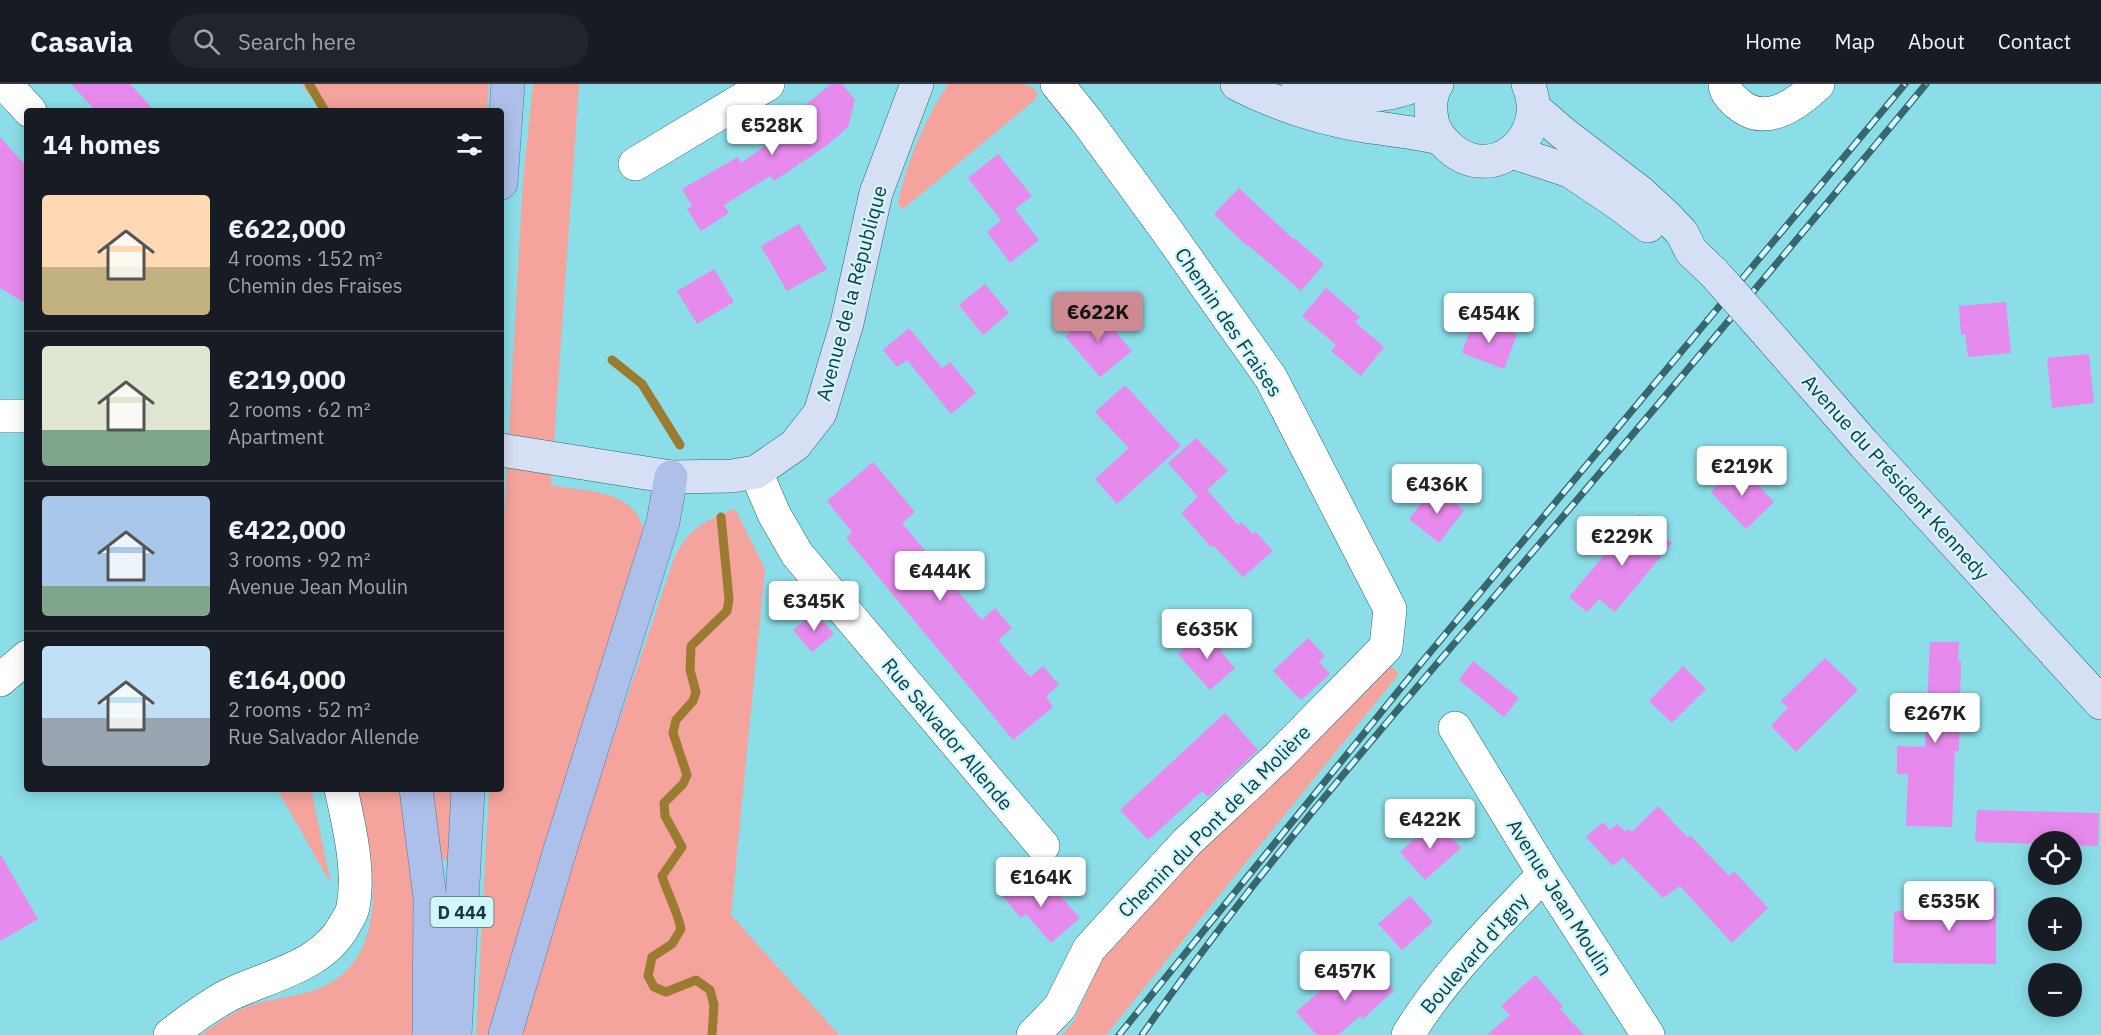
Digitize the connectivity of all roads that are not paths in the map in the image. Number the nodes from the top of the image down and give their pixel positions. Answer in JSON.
{"nodes":[{"id":1,"x":5,"y":84,"type":"edge"},
{"id":2,"x":508,"y":84,"type":"edge"},
{"id":3,"x":768,"y":84,"type":"edge"},
{"id":4,"x":1057,"y":84,"type":"edge"},
{"id":5,"x":1237,"y":84,"type":"edge"},
{"id":6,"x":1298,"y":84,"type":"edge"},
{"id":7,"x":1418,"y":84,"type":"edge"},
{"id":8,"x":1437,"y":84,"type":"edge"},
{"id":9,"x":1725,"y":84,"type":"edge"},
{"id":10,"x":1818,"y":84,"type":"edge"},
{"id":11,"x":917,"y":85,"type":"edge"},
{"id":12,"x":1531,"y":96,"type":"edge"},
{"id":13,"x":27,"y":108,"type":"edge"},
{"id":14,"x":1440,"y":138,"type":"junction"},
{"id":15,"x":504,"y":141,"type":"edge"},
{"id":16,"x":1512,"y":152,"type":"junction"},
{"id":17,"x":635,"y":164,"type":"dead end"},
{"id":18,"x":1691,"y":251,"type":"junction"},
{"id":19,"x":0,"y":416,"type":"edge"},
{"id":20,"x":24,"y":416,"type":"edge"},
{"id":21,"x":504,"y":450,"type":"edge"},
{"id":22,"x":756,"y":472,"type":"junction"},
{"id":23,"x":671,"y":477,"type":"junction"},
{"id":24,"x":1390,"y":609,"type":"joint"},
{"id":25,"x":24,"y":660,"type":"edge"},
{"id":26,"x":0,"y":680,"type":"edge"},
{"id":27,"x":2101,"y":703,"type":"edge"},
{"id":28,"x":1455,"y":728,"type":"dead end"},
{"id":29,"x":342,"y":792,"type":"edge"},
{"id":30,"x":416,"y":792,"type":"edge"},
{"id":31,"x":468,"y":792,"type":"edge"},
{"id":32,"x":1043,"y":846,"type":"dead end"},
{"id":33,"x":1544,"y":874,"type":"junction"},
{"id":34,"x":170,"y":1035,"type":"edge"},
{"id":35,"x":429,"y":1035,"type":"edge"},
{"id":36,"x":455,"y":1035,"type":"edge"},
{"id":37,"x":505,"y":1035,"type":"edge"},
{"id":38,"x":1033,"y":1035,"type":"edge"},
{"id":39,"x":1408,"y":1035,"type":"edge"},
{"id":40,"x":1648,"y":1035,"type":"edge"}],
"edges":[{"from":1,"to":13,"type":"street"},
{"from":2,"to":15,"type":"main road"},
{"from":3,"to":17,"type":"street"},
{"from":4,"to":24,"type":"street","name":"Chemin des Fraises"},
{"from":5,"to":14,"type":"main road"},
{"from":6,"to":7,"type":"main road"},
{"from":8,"to":14,"type":"main road"},
{"from":9,"to":10,"type":"street"},
{"from":11,"to":22,"type":"main road","name":"Avenue de la République"},
{"from":12,"to":16,"type":"main road"},
{"from":12,"to":18,"type":"main road","name":"Avenue du Président Kennedy"},
{"from":14,"to":16,"type":"main road"},
{"from":16,"to":18,"type":"main road","name":"Avenue du Président Kennedy"},
{"from":18,"to":27,"type":"main road","name":"Avenue du Président Kennedy","bridge":true},
{"from":19,"to":20,"type":"street"},
{"from":21,"to":23,"type":"main road","name":"Avenue de la République"},
{"from":22,"to":23,"type":"main road","name":"Avenue de la République"},
{"from":22,"to":32,"type":"street","name":"Rue Salvador Allende"},
{"from":23,"to":37,"type":"main road"},
{"from":24,"to":38,"type":"street","name":"Chemin du Pont de la Molière"},
{"from":25,"to":26,"type":"street"},
{"from":28,"to":33,"type":"street","name":"Avenue Jean Moulin"},
{"from":29,"to":34,"type":"street"},
{"from":30,"to":35,"type":"main road"},
{"from":31,"to":36,"type":"main road","number":"D 444"},
{"from":33,"to":39,"type":"street","name":"Boulevard d'Igny"},
{"from":33,"to":40,"type":"street","name":"Avenue Jean Moulin"}]}
